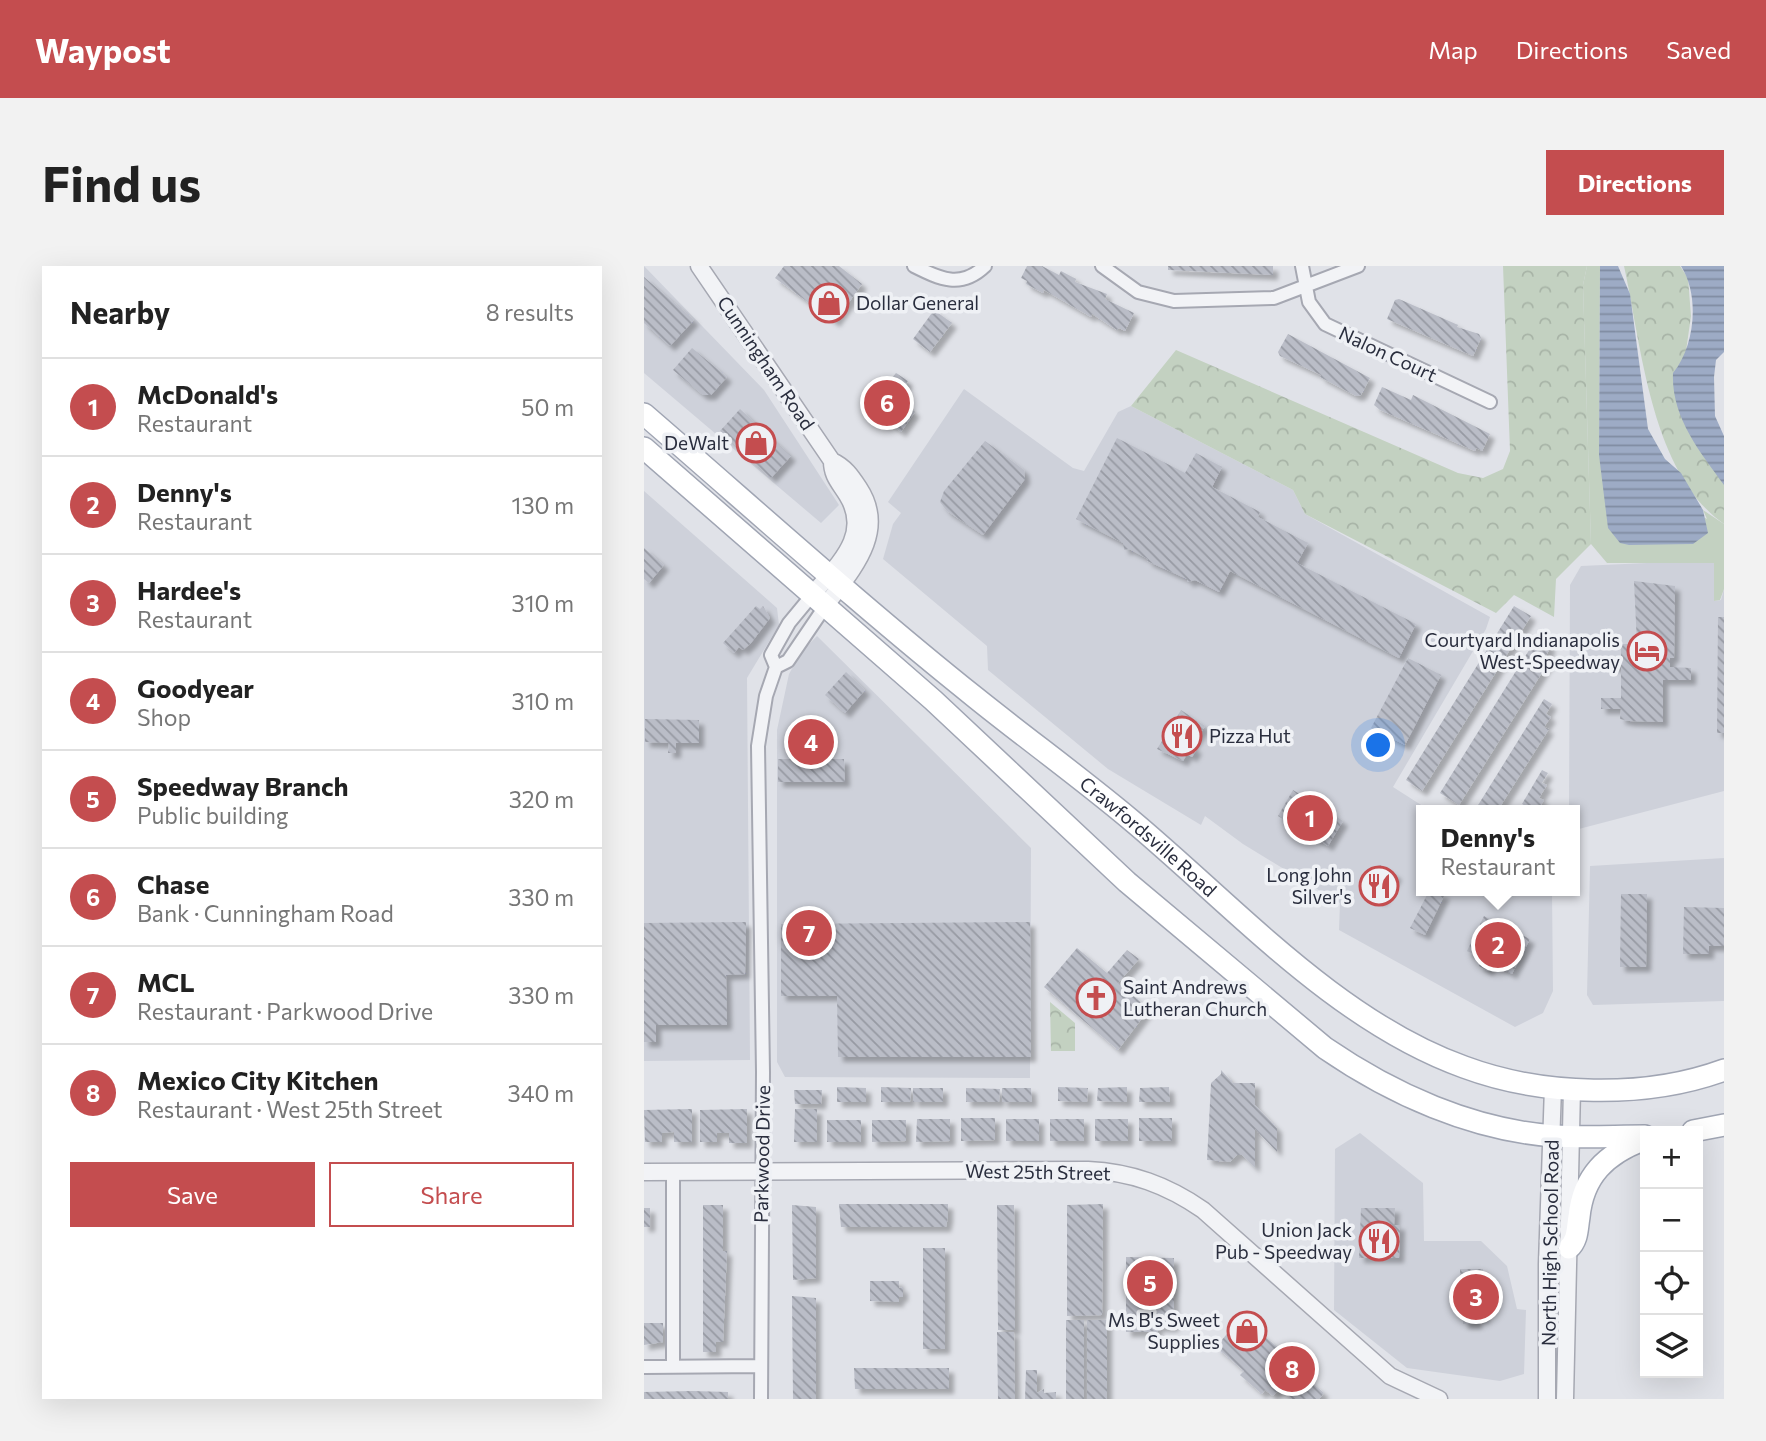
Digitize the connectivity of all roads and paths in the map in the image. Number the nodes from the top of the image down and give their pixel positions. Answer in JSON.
{"nodes":[{"id":1,"x":699,"y":266,"type":"edge"},
{"id":2,"x":914,"y":266,"type":"edge"},
{"id":3,"x":985,"y":266,"type":"edge"},
{"id":4,"x":1102,"y":266,"type":"edge"},
{"id":5,"x":1302,"y":266,"type":"edge"},
{"id":6,"x":1358,"y":266,"type":"edge"},
{"id":7,"x":1305,"y":286,"type":"junction"},
{"id":8,"x":1490,"y":402,"type":"dead end"},
{"id":9,"x":644,"y":414,"type":"edge"},
{"id":10,"x":644,"y":448,"type":"edge"},
{"id":11,"x":836,"y":579,"type":"junction"},
{"id":12,"x":820,"y":599,"type":"junction"},
{"id":13,"x":776,"y":667,"type":"junction"},
{"id":14,"x":1724,"y":1070,"type":"edge"},
{"id":15,"x":1563,"y":1087,"type":"junction"},
{"id":16,"x":1724,"y":1125,"type":"edge"},
{"id":17,"x":1703,"y":1129,"type":"edge"},
{"id":18,"x":1561,"y":1136,"type":"junction"},
{"id":19,"x":1640,"y":1138,"type":"edge"},
{"id":20,"x":1640,"y":1141,"type":"edge"},
{"id":21,"x":761,"y":1171,"type":"junction"},
{"id":22,"x":644,"y":1172,"type":"edge"},
{"id":23,"x":673,"y":1172,"type":"junction"},
{"id":24,"x":1569,"y":1248,"type":"junction"},
{"id":25,"x":673,"y":1366,"type":"junction"},
{"id":26,"x":761,"y":1366,"type":"junction"},
{"id":27,"x":644,"y":1367,"type":"edge"},
{"id":28,"x":761,"y":1399,"type":"edge"},
{"id":29,"x":1439,"y":1399,"type":"edge"},
{"id":30,"x":1547,"y":1399,"type":"edge"},
{"id":31,"x":1565,"y":1399,"type":"edge"}],
"edges":[{"from":1,"to":11,"type":"street","name":"Cunningham Road"},
{"from":2,"to":3,"type":"street"},
{"from":4,"to":7,"type":"street"},
{"from":5,"to":7,"type":"street","name":"Nalon Court"},
{"from":6,"to":7,"type":"street"},
{"from":7,"to":8,"type":"street","name":"Nalon Court"},
{"from":9,"to":11,"type":"main road","name":"Crawfordsville Road"},
{"from":10,"to":12,"type":"main road"},
{"from":11,"to":12,"type":"street","name":"Cunningham Road"},
{"from":11,"to":15,"type":"main road","name":"Crawfordsville Road"},
{"from":12,"to":13,"type":"street"},
{"from":12,"to":13,"type":"street","name":"Parkwood Drive"},
{"from":12,"to":18,"type":"main road"},
{"from":13,"to":21,"type":"street","name":"Parkwood Drive"},
{"from":14,"to":15,"type":"main road","name":"Crawfordsville Road"},
{"from":15,"to":18,"type":"street","name":"North High School Road"},
{"from":16,"to":17,"type":"main road"},
{"from":18,"to":19,"type":"main road"},
{"from":18,"to":24,"type":"street","name":"North High School Road"},
{"from":18,"to":30,"type":"street","name":"North High School Road"},
{"from":20,"to":24,"type":"main road"},
{"from":21,"to":23,"type":"street","name":"West 25th Street"},
{"from":21,"to":26,"type":"street","name":"Parkwood Drive"},
{"from":21,"to":29,"type":"street","name":"West 25th Street"},
{"from":22,"to":23,"type":"street","name":"West 25th Street"},
{"from":23,"to":25,"type":"street"},
{"from":24,"to":31,"type":"street","name":"North High School Road"},
{"from":25,"to":26,"type":"street"},
{"from":25,"to":27,"type":"street"},
{"from":26,"to":28,"type":"street","name":"Parkwood Drive"}]}
